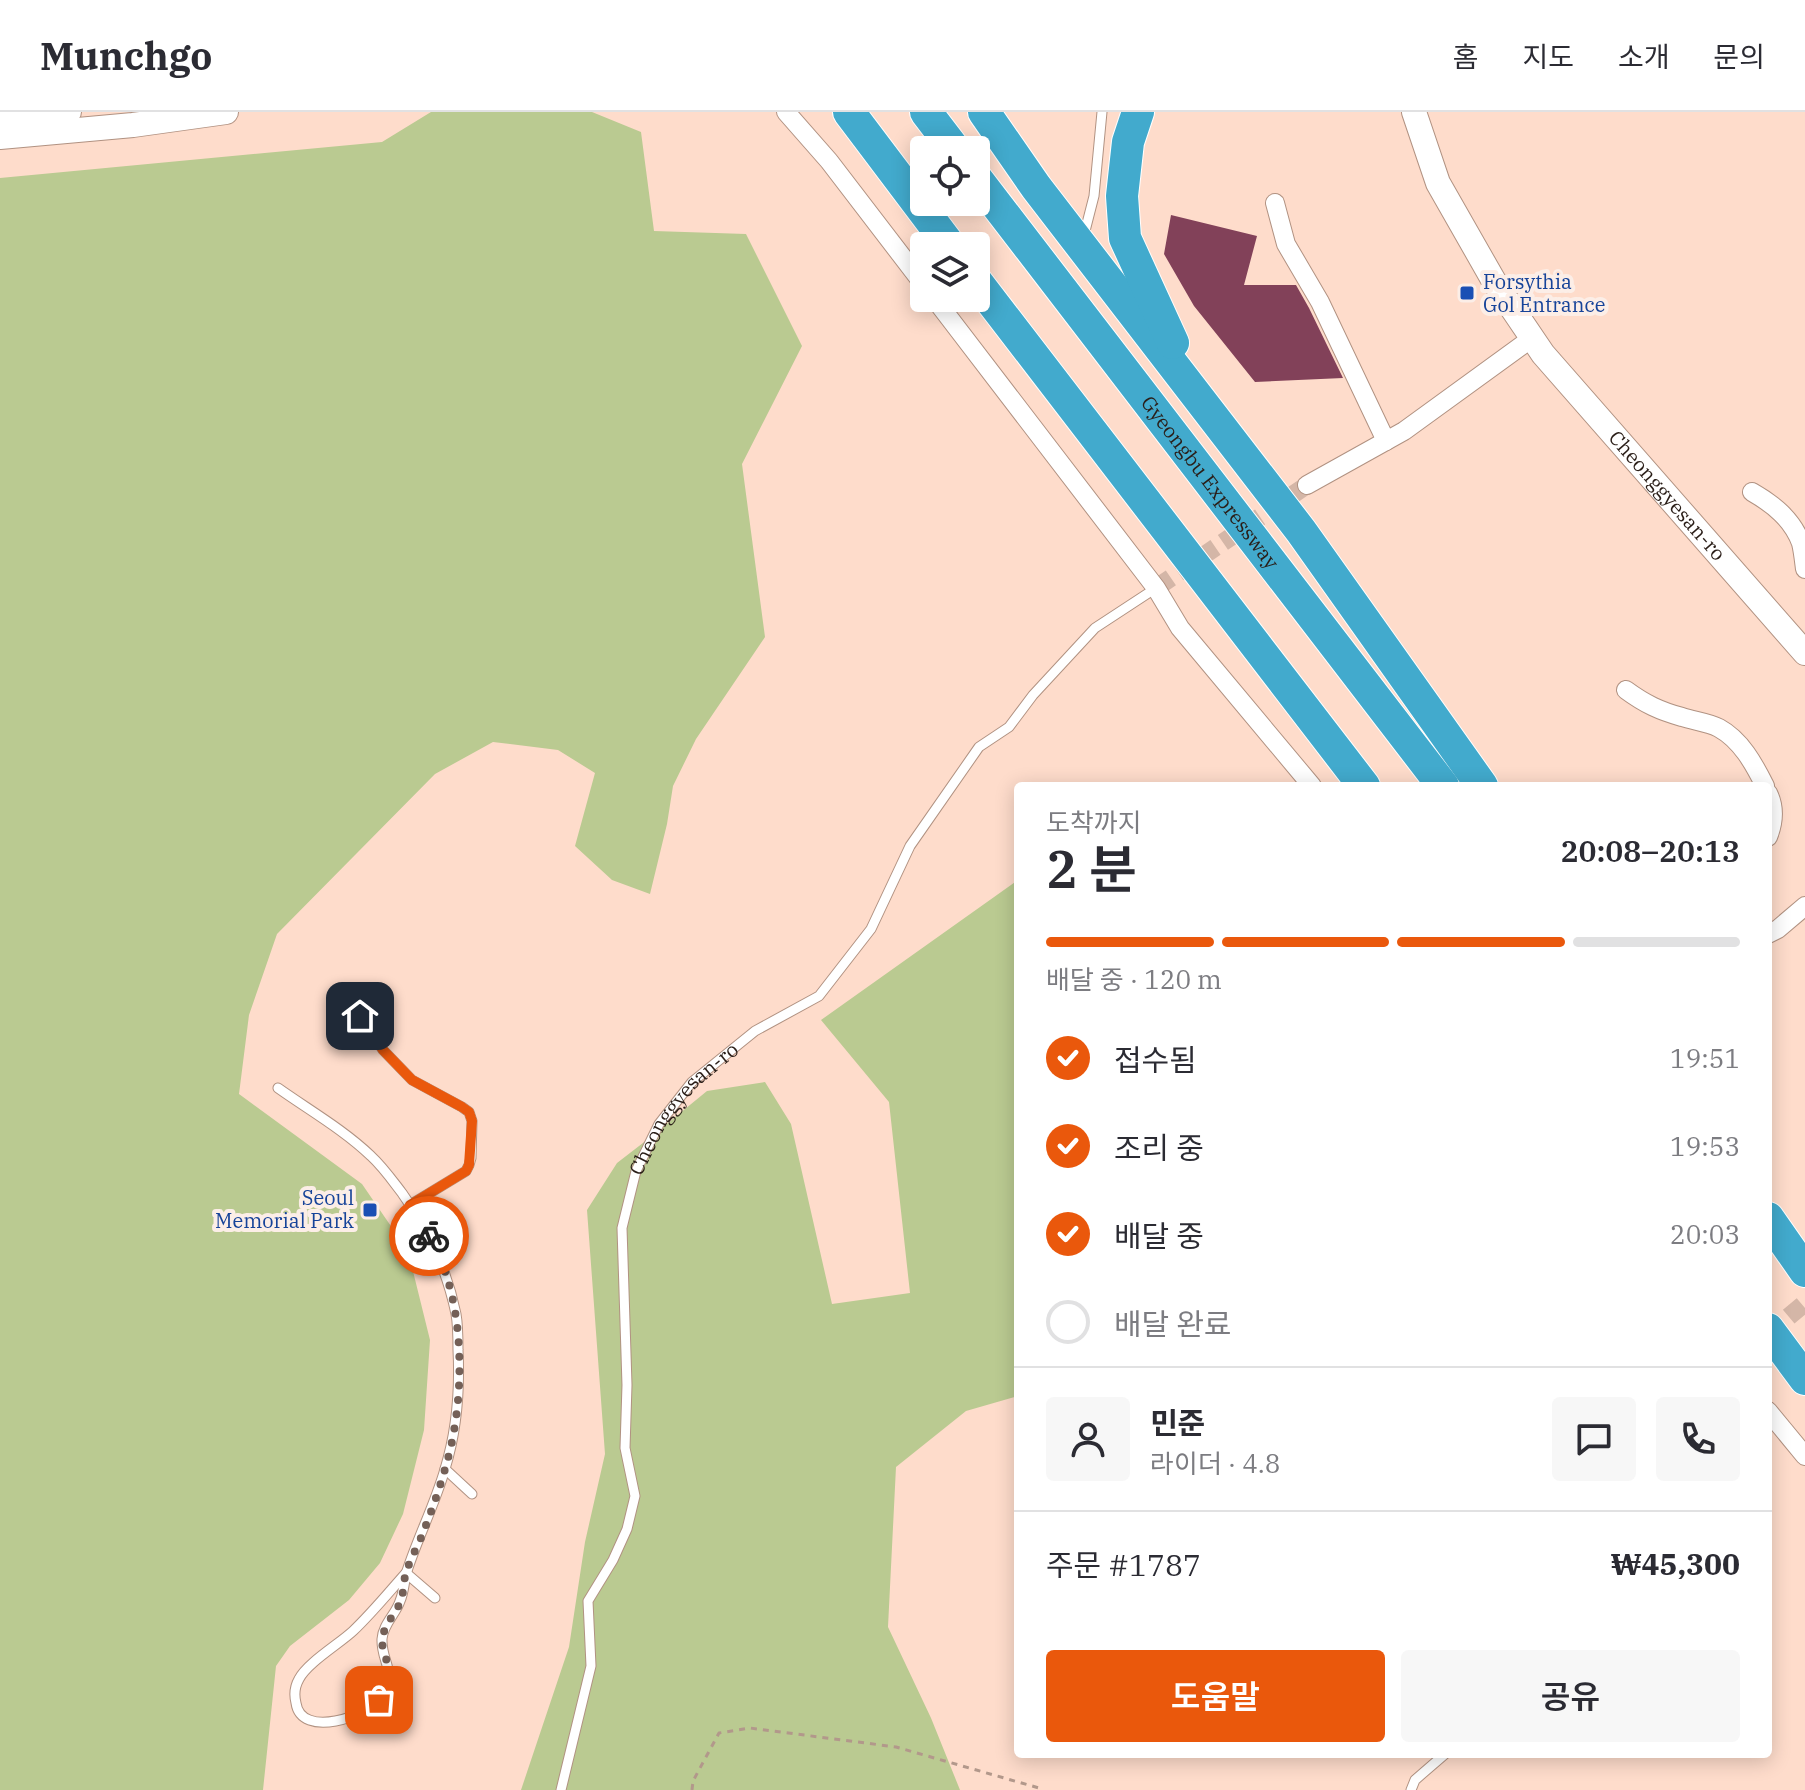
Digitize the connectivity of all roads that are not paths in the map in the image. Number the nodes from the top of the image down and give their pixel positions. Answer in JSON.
{"nodes":[{"id":1,"x":69,"y":112,"type":"edge"},
{"id":2,"x":226,"y":112,"type":"edge"},
{"id":3,"x":786,"y":112,"type":"edge"},
{"id":4,"x":849,"y":112,"type":"edge"},
{"id":5,"x":926,"y":112,"type":"edge"},
{"id":6,"x":984,"y":112,"type":"edge"},
{"id":7,"x":1102,"y":112,"type":"edge"},
{"id":8,"x":1138,"y":112,"type":"edge"},
{"id":9,"x":1414,"y":112,"type":"edge"},
{"id":10,"x":0,"y":118,"type":"edge"},
{"id":11,"x":944,"y":136,"type":"edge"},
{"id":12,"x":0,"y":137,"type":"edge"},
{"id":13,"x":990,"y":196,"type":"edge"},
{"id":14,"x":1275,"y":203,"type":"dead end"},
{"id":15,"x":939,"y":232,"type":"edge"},
{"id":16,"x":1082,"y":246,"type":"junction"},
{"id":17,"x":910,"y":267,"type":"edge"},
{"id":18,"x":990,"y":299,"type":"edge"},
{"id":19,"x":945,"y":312,"type":"edge"},
{"id":20,"x":1532,"y":338,"type":"junction"},
{"id":21,"x":1386,"y":441,"type":"junction"},
{"id":22,"x":1264,"y":483,"type":"junction"},
{"id":23,"x":1307,"y":485,"type":"tunnel mouth"},
{"id":24,"x":1752,"y":492,"type":"dead end"},
{"id":25,"x":1805,"y":569,"type":"edge"},
{"id":26,"x":1156,"y":588,"type":"junction"},
{"id":27,"x":1805,"y":653,"type":"edge"},
{"id":28,"x":1626,"y":690,"type":"dead end"},
{"id":29,"x":1309,"y":782,"type":"edge"},
{"id":30,"x":1361,"y":782,"type":"edge"},
{"id":31,"x":1440,"y":782,"type":"edge"},
{"id":32,"x":1479,"y":782,"type":"edge"},
{"id":33,"x":1763,"y":782,"type":"edge"},
{"id":34,"x":1805,"y":906,"type":"edge"},
{"id":35,"x":1772,"y":932,"type":"edge"},
{"id":36,"x":360,"y":1016,"type":"dead end"},
{"id":37,"x":278,"y":1088,"type":"dead end"},
{"id":38,"x":410,"y":1205,"type":"junction"},
{"id":39,"x":1772,"y":1224,"type":"edge"},
{"id":40,"x":1805,"y":1271,"type":"edge"},
{"id":41,"x":1772,"y":1334,"type":"edge"},
{"id":42,"x":1805,"y":1379,"type":"edge"},
{"id":43,"x":1772,"y":1416,"type":"edge"},
{"id":44,"x":1805,"y":1456,"type":"edge"},
{"id":45,"x":445,"y":1469,"type":"junction"},
{"id":46,"x":472,"y":1494,"type":"dead end"},
{"id":47,"x":406,"y":1573,"type":"junction"},
{"id":48,"x":435,"y":1598,"type":"dead end"},
{"id":49,"x":1440,"y":1758,"type":"edge"},
{"id":50,"x":561,"y":1790,"type":"edge"},
{"id":51,"x":1411,"y":1790,"type":"edge"}],
"edges":[{"from":1,"to":10,"type":"main road"},
{"from":2,"to":12,"type":"main road"},
{"from":3,"to":17,"type":"street"},
{"from":4,"to":15,"type":"highway"},
{"from":5,"to":11,"type":"highway"},
{"from":6,"to":16,"type":"highway"},
{"from":7,"to":16,"type":"lane"},
{"from":8,"to":22,"type":"highway"},
{"from":9,"to":20,"type":"main road","name":"Cheonggyesan-ro"},
{"from":13,"to":31,"type":"highway","name":"Gyeongbu Expressway"},
{"from":14,"to":21,"type":"street"},
{"from":16,"to":22,"type":"highway"},
{"from":18,"to":30,"type":"highway"},
{"from":19,"to":26,"type":"street"},
{"from":20,"to":21,"type":"street"},
{"from":20,"to":27,"type":"main road","name":"Cheonggyesan-ro"},
{"from":21,"to":23,"type":"street"},
{"from":22,"to":32,"type":"highway"},
{"from":24,"to":25,"type":"street"},
{"from":26,"to":29,"type":"street"},
{"from":26,"to":50,"type":"lane","name":"Cheonggyesan-ro"},
{"from":28,"to":33,"type":"street"},
{"from":34,"to":35,"type":"street"},
{"from":36,"to":38,"type":"lane"},
{"from":37,"to":38,"type":"lane"},
{"from":38,"to":45,"type":"lane"},
{"from":39,"to":40,"type":"highway"},
{"from":41,"to":42,"type":"highway"},
{"from":43,"to":44,"type":"street"},
{"from":45,"to":46,"type":"lane"},
{"from":45,"to":47,"type":"lane"},
{"from":47,"to":47,"type":"lane"},
{"from":47,"to":48,"type":"lane"},
{"from":49,"to":51,"type":"lane"}]}
